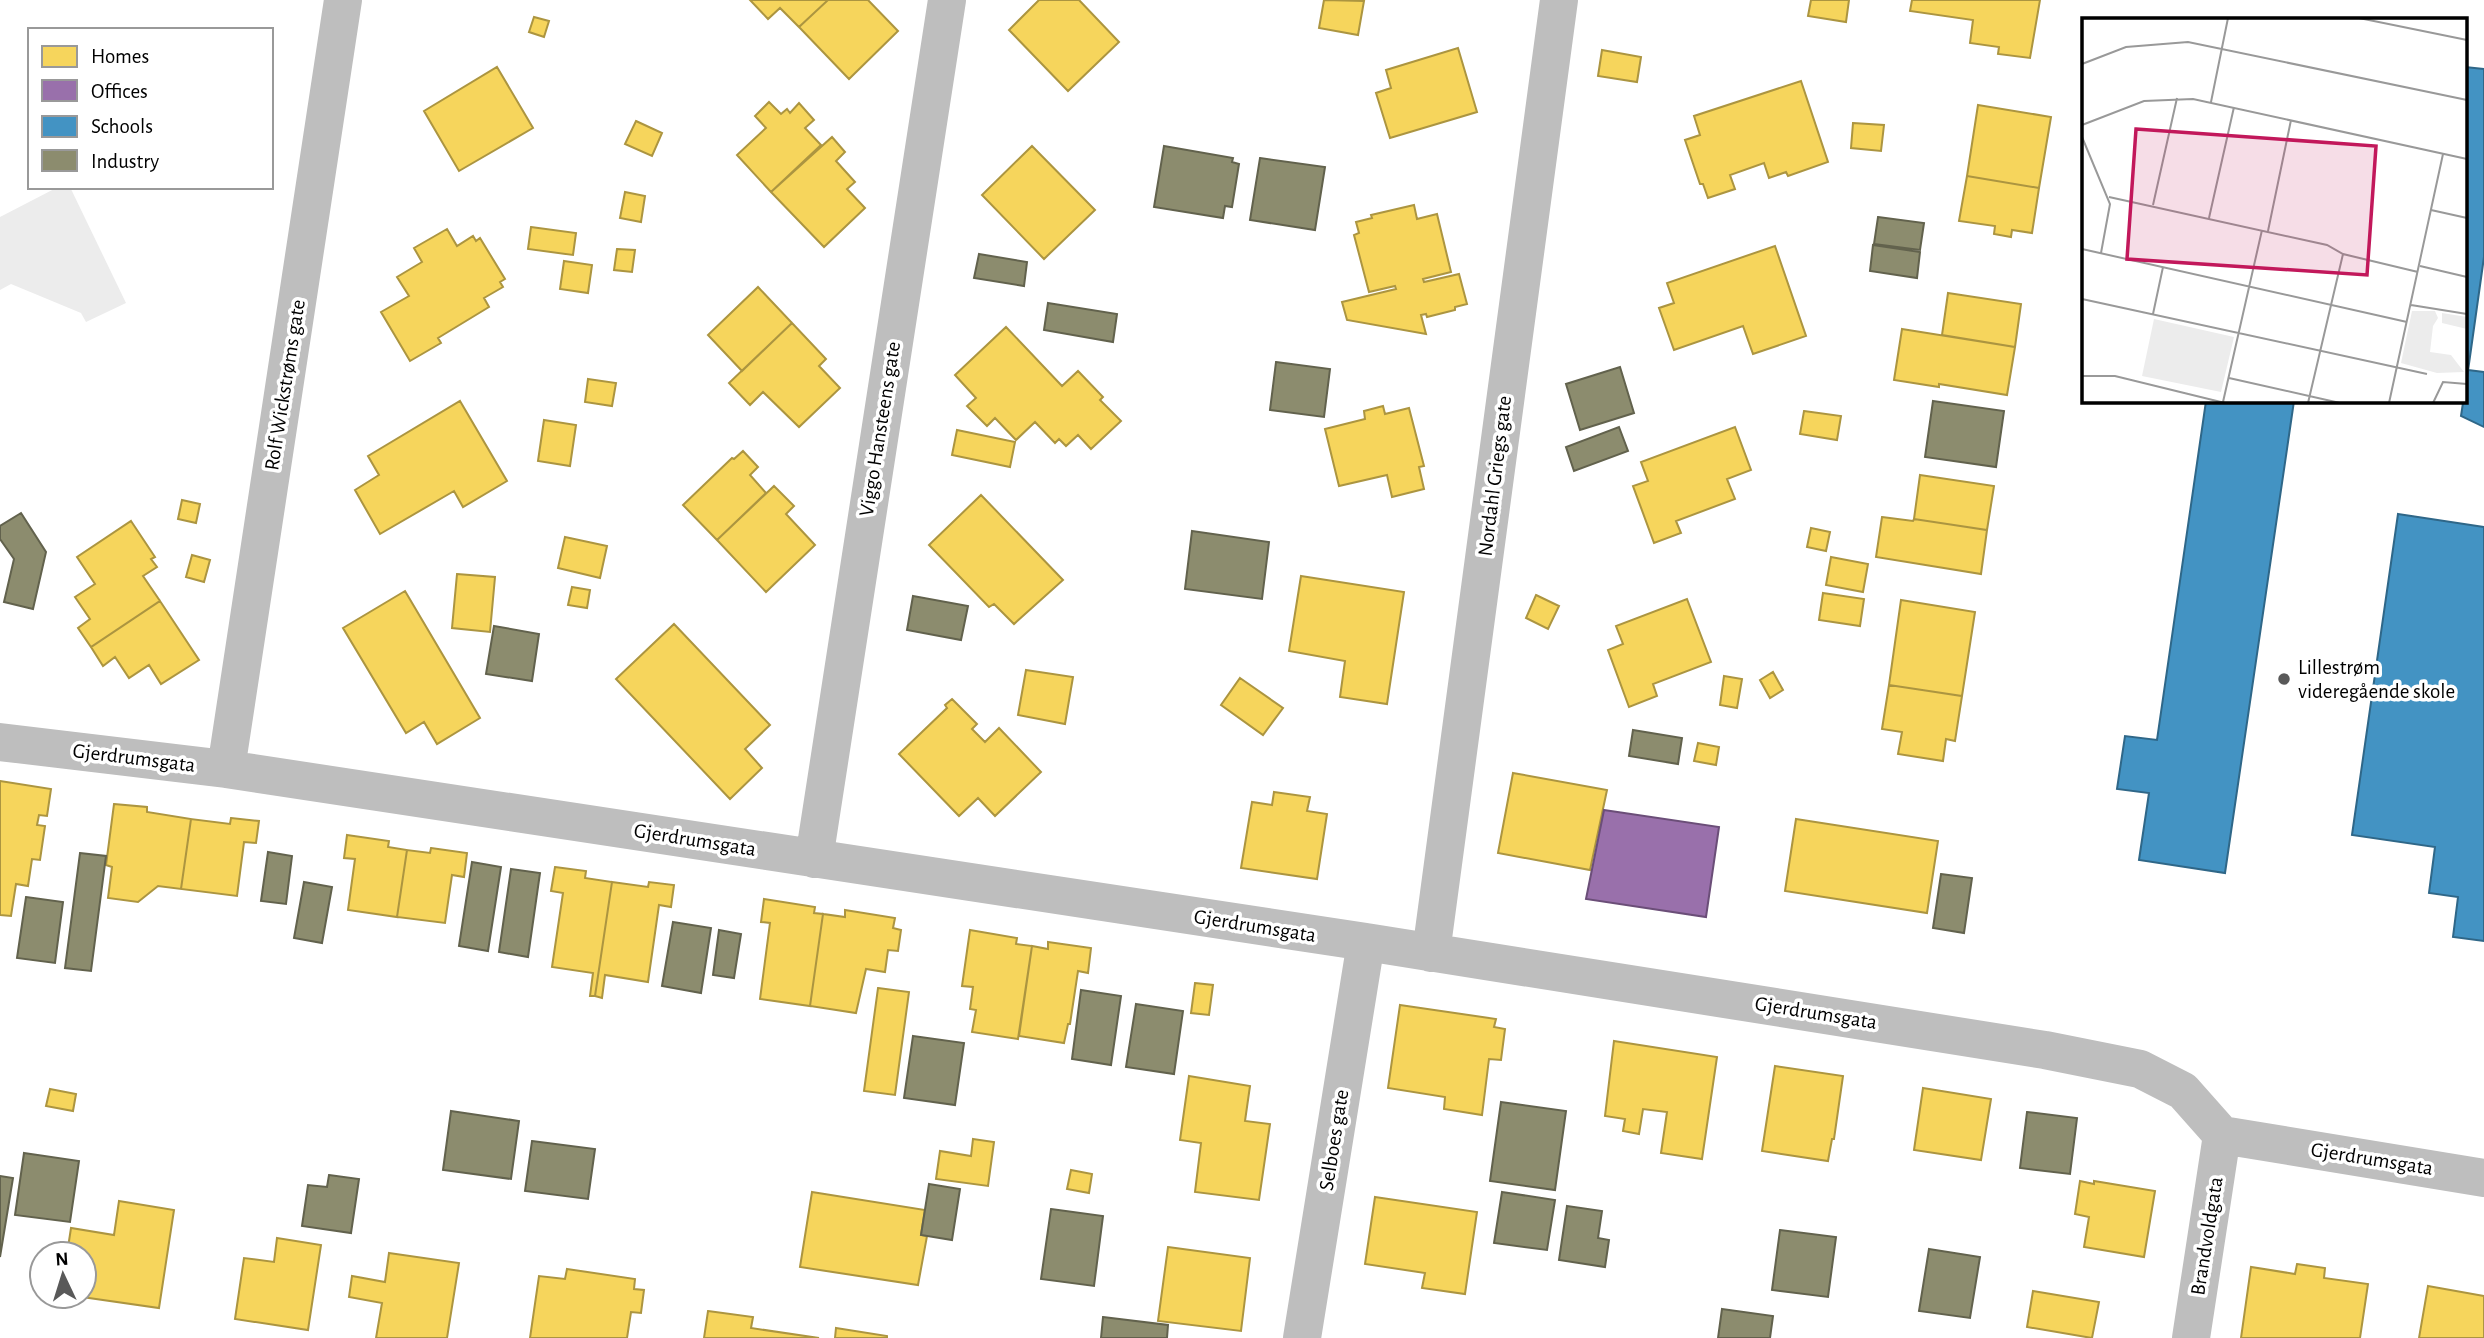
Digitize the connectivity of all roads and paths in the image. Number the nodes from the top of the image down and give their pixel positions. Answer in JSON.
{"nodes":[{"id":1,"x":343,"y":0,"type":"edge"},
{"id":2,"x":947,"y":0,"type":"edge"},
{"id":3,"x":1559,"y":0,"type":"edge"},
{"id":4,"x":0,"y":742,"type":"edge"},
{"id":5,"x":226,"y":769,"type":"junction"},
{"id":6,"x":814,"y":859,"type":"junction"},
{"id":7,"x":1366,"y":943,"type":"junction"},
{"id":8,"x":1431,"y":953,"type":"junction"},
{"id":9,"x":2222,"y":1135,"type":"junction"},
{"id":10,"x":2484,"y":1178,"type":"edge"},
{"id":11,"x":1301,"y":1338,"type":"edge"},
{"id":12,"x":2191,"y":1338,"type":"edge"}],
"edges":[{"from":1,"to":5,"type":"street","name":"Rolf Wickstrøms gate"},
{"from":2,"to":6,"type":"street","name":"Viggo Hansteens gate"},
{"from":3,"to":8,"type":"street","name":"Nordahl Griegs gate"},
{"from":4,"to":5,"type":"street","name":"Gjerdrumsgata"},
{"from":5,"to":6,"type":"street","name":"Gjerdrumsgata"},
{"from":6,"to":7,"type":"street","name":"Gjerdrumsgata"},
{"from":7,"to":8,"type":"street","name":"Gjerdrumsgata"},
{"from":7,"to":11,"type":"street","name":"Selboes gate"},
{"from":8,"to":9,"type":"street","name":"Gjerdrumsgata"},
{"from":9,"to":10,"type":"street","name":"Gjerdrumsgata"},
{"from":9,"to":12,"type":"street","name":"Brandvoldgata"}]}
